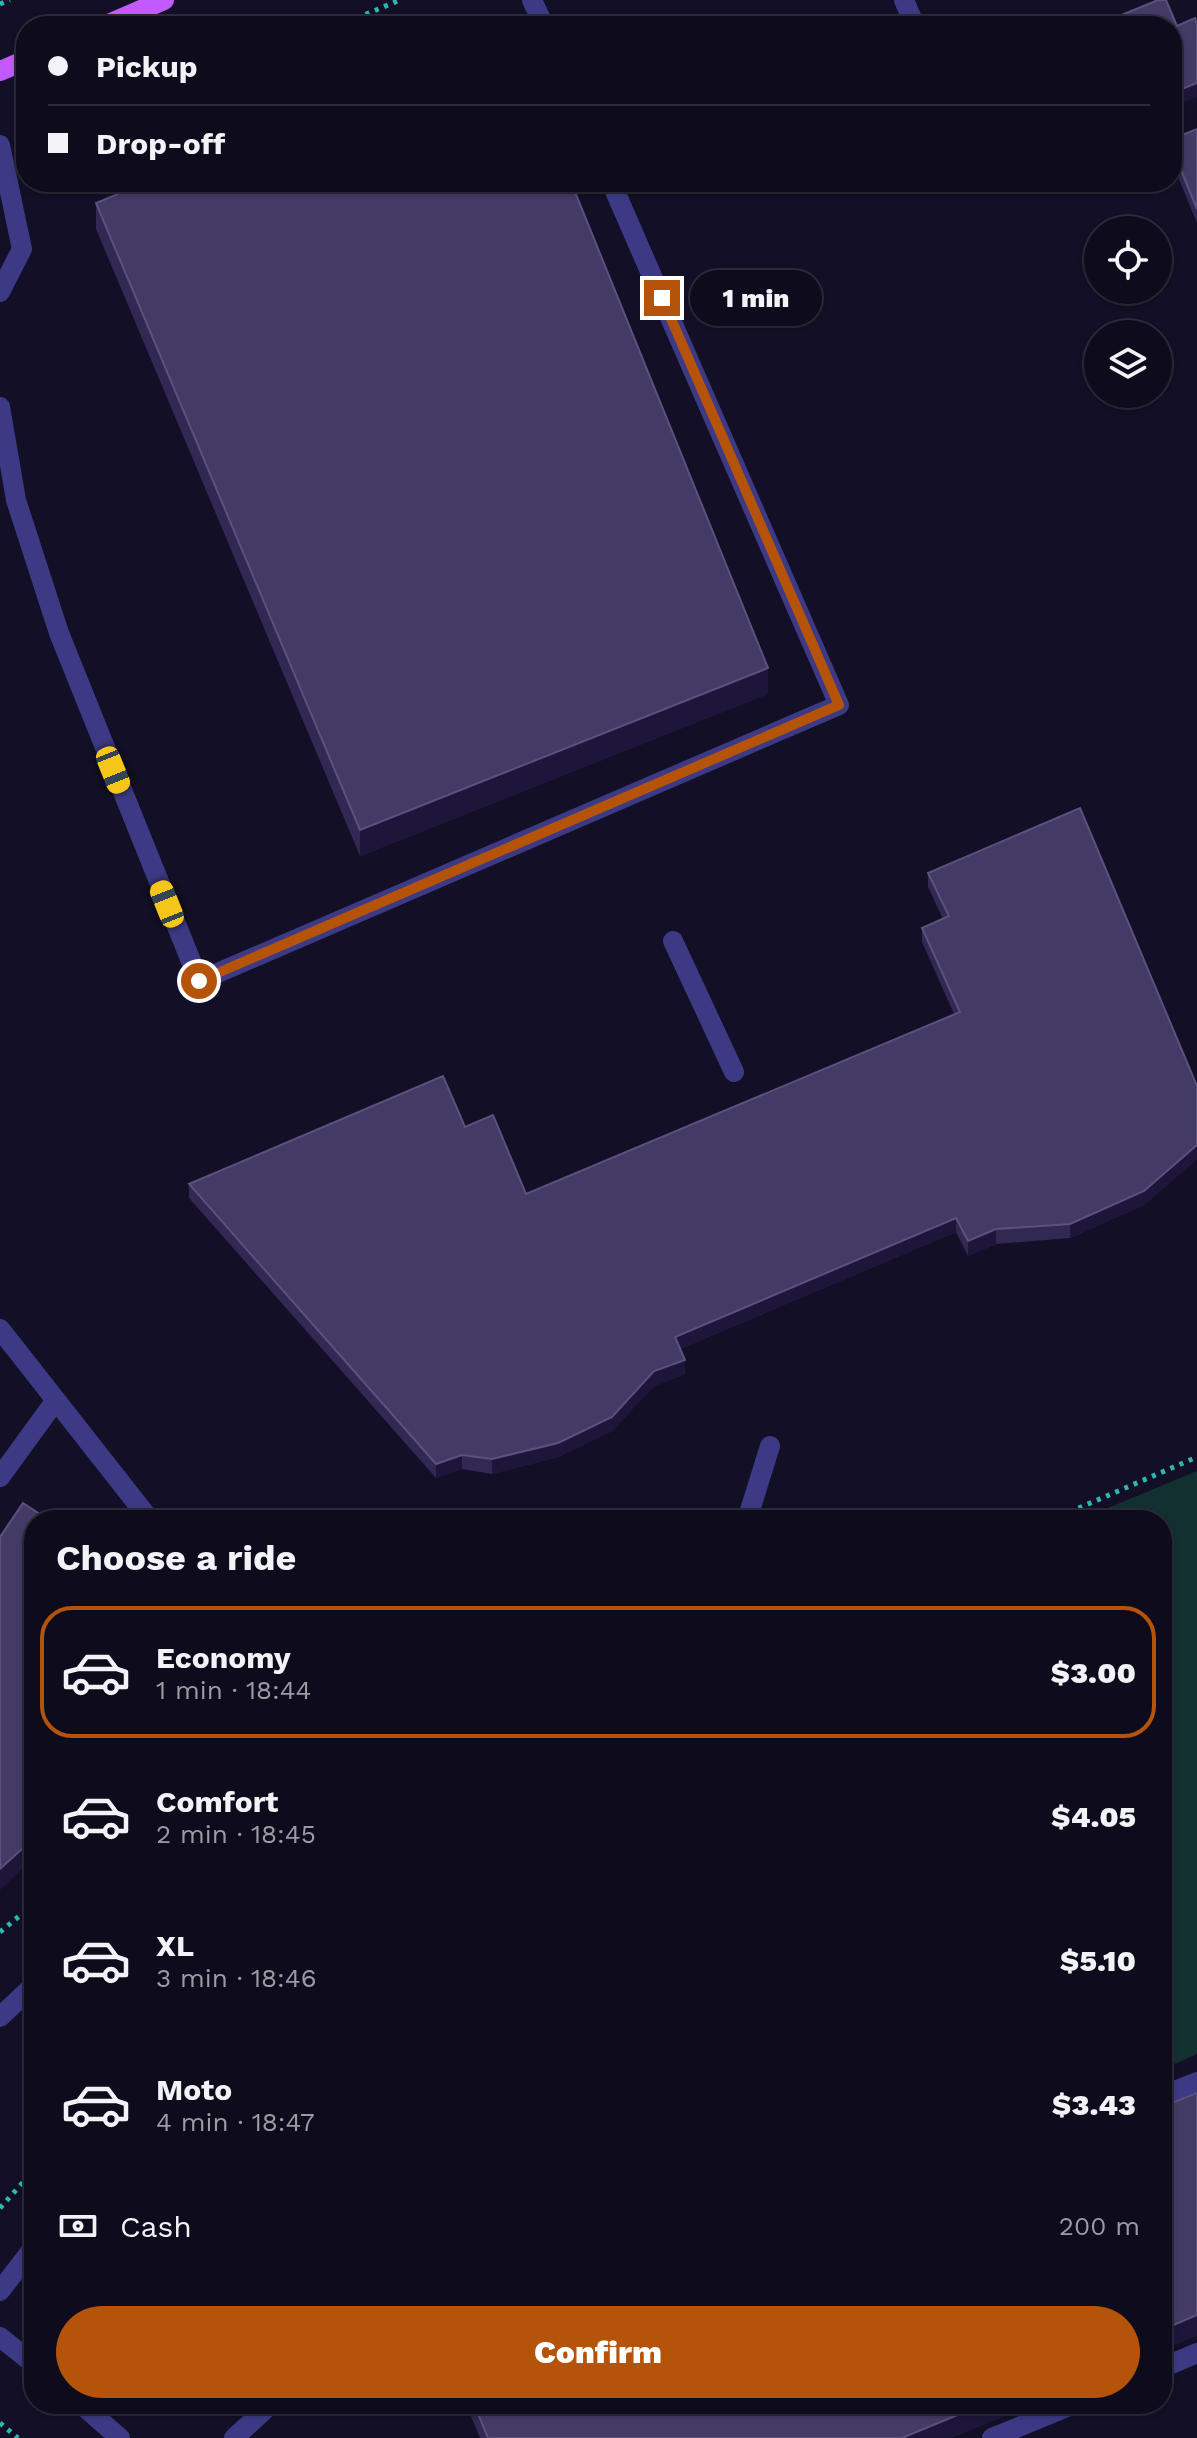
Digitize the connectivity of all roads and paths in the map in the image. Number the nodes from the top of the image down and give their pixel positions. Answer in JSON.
{"nodes":[{"id":1,"x":10,"y":0,"type":"edge"},
{"id":2,"x":164,"y":0,"type":"edge"},
{"id":3,"x":400,"y":0,"type":"edge"},
{"id":4,"x":0,"y":4,"type":"edge"},
{"id":5,"x":127,"y":16,"type":"edge"},
{"id":6,"x":362,"y":16,"type":"edge"},
{"id":7,"x":0,"y":145,"type":"edge"},
{"id":8,"x":615,"y":192,"type":"edge"},
{"id":9,"x":0,"y":292,"type":"edge"},
{"id":10,"x":0,"y":407,"type":"edge"},
{"id":11,"x":673,"y":941,"type":"dead end"},
{"id":12,"x":734,"y":1072,"type":"dead end"},
{"id":13,"x":0,"y":1329,"type":"edge"},
{"id":14,"x":56,"y":1400,"type":"junction"},
{"id":15,"x":770,"y":1446,"type":"dead end"},
{"id":16,"x":1197,"y":1457,"type":"edge"},
{"id":17,"x":0,"y":1477,"type":"edge"},
{"id":18,"x":142,"y":1510,"type":"edge"},
{"id":19,"x":750,"y":1510,"type":"edge"},
{"id":20,"x":1074,"y":1510,"type":"edge"},
{"id":21,"x":24,"y":1912,"type":"edge"},
{"id":22,"x":0,"y":1932,"type":"edge"},
{"id":23,"x":24,"y":1994,"type":"edge"},
{"id":24,"x":0,"y":2017,"type":"edge"},
{"id":25,"x":1197,"y":2082,"type":"edge"},
{"id":26,"x":1172,"y":2092,"type":"edge"},
{"id":27,"x":24,"y":2181,"type":"edge"},
{"id":28,"x":0,"y":2208,"type":"edge"},
{"id":29,"x":24,"y":2260,"type":"edge"},
{"id":30,"x":0,"y":2291,"type":"edge"},
{"id":31,"x":0,"y":2337,"type":"edge"},
{"id":32,"x":1197,"y":2353,"type":"edge"},
{"id":33,"x":24,"y":2356,"type":"edge"},
{"id":34,"x":1172,"y":2364,"type":"edge"},
{"id":35,"x":92,"y":2414,"type":"edge"},
{"id":36,"x":260,"y":2414,"type":"edge"},
{"id":37,"x":1050,"y":2414,"type":"edge"},
{"id":38,"x":0,"y":2423,"type":"edge"},
{"id":39,"x":18,"y":2438,"type":"edge"},
{"id":40,"x":120,"y":2438,"type":"edge"},
{"id":41,"x":234,"y":2438,"type":"edge"},
{"id":42,"x":992,"y":2438,"type":"edge"}],
"edges":[{"from":1,"to":4,"type":"path"},
{"from":2,"to":5,"type":"main road"},
{"from":3,"to":6,"type":"path"},
{"from":7,"to":9,"type":"street"},
{"from":8,"to":10,"type":"street"},
{"from":11,"to":12,"type":"street"},
{"from":13,"to":14,"type":"street"},
{"from":14,"to":17,"type":"street"},
{"from":14,"to":18,"type":"street"},
{"from":15,"to":19,"type":"street"},
{"from":16,"to":20,"type":"path"},
{"from":21,"to":22,"type":"path"},
{"from":23,"to":24,"type":"street"},
{"from":25,"to":26,"type":"street"},
{"from":27,"to":28,"type":"path"},
{"from":29,"to":30,"type":"street"},
{"from":31,"to":33,"type":"street"},
{"from":32,"to":34,"type":"street"},
{"from":35,"to":40,"type":"street"},
{"from":36,"to":41,"type":"street"},
{"from":37,"to":42,"type":"street"},
{"from":38,"to":39,"type":"path"}]}
